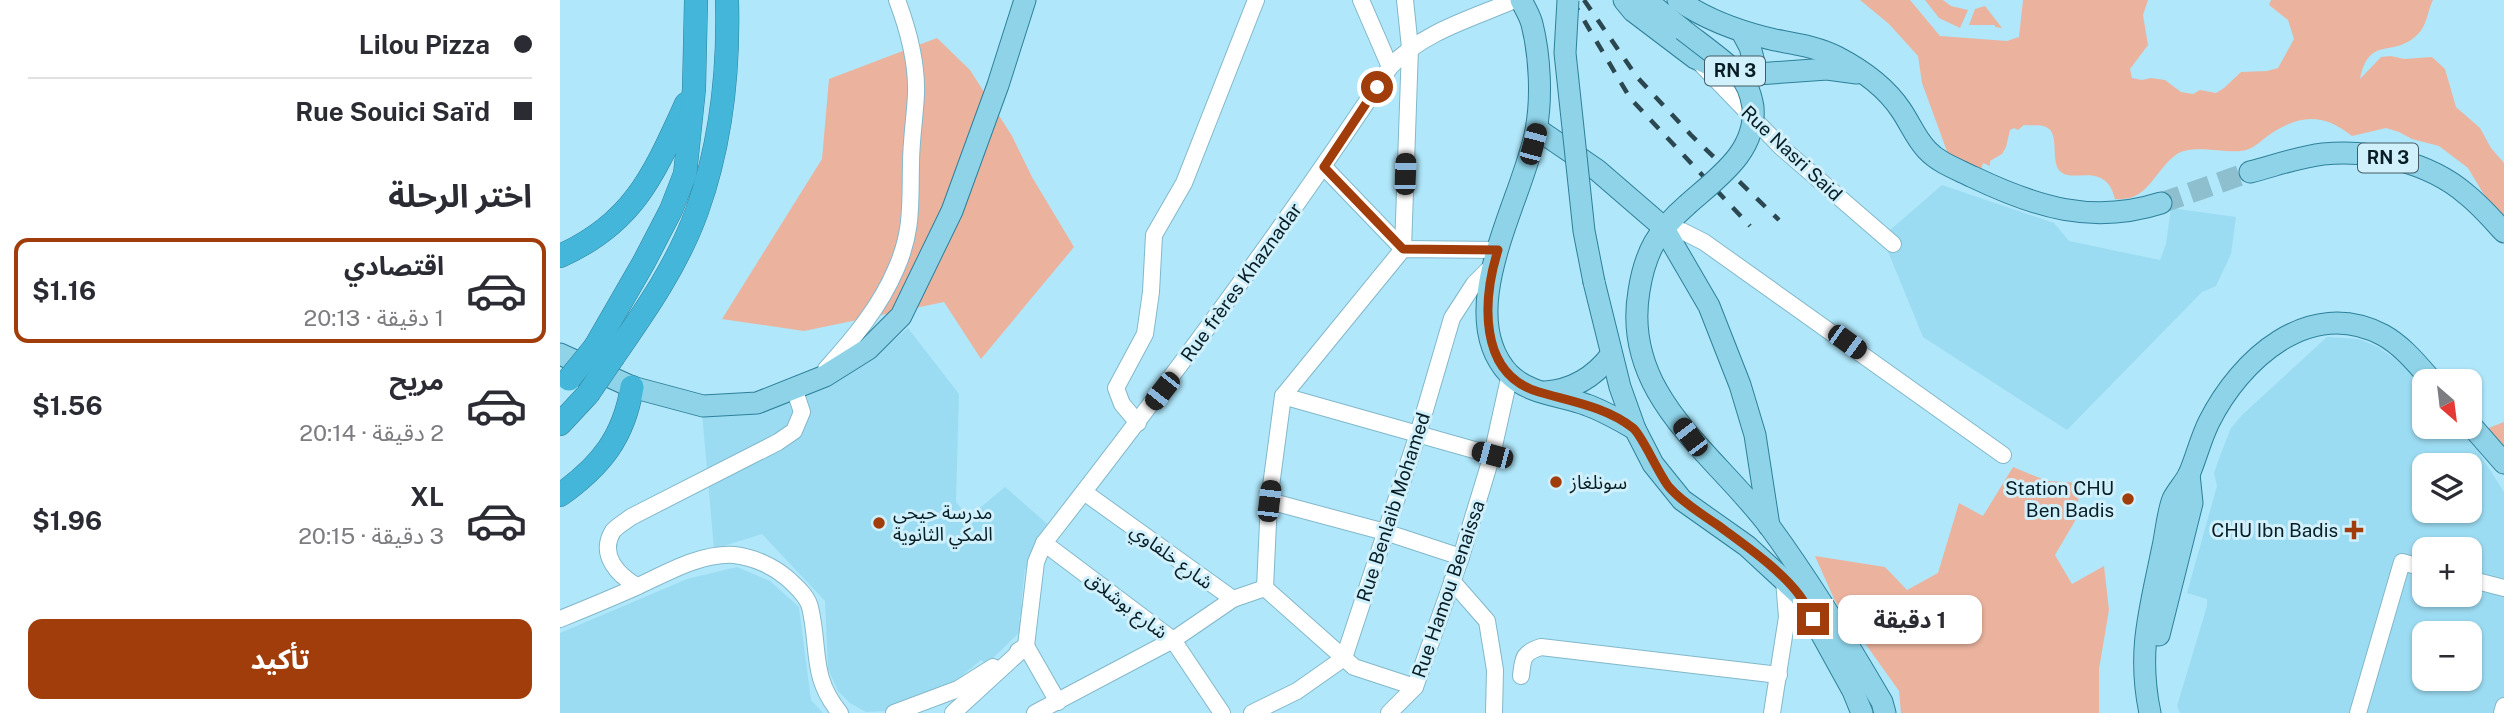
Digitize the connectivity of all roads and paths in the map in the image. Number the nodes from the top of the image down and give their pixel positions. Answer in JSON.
{"nodes":[{"id":1,"x":696,"y":0,"type":"edge"},
{"id":2,"x":727,"y":0,"type":"edge"},
{"id":3,"x":897,"y":0,"type":"edge"},
{"id":4,"x":1025,"y":0,"type":"edge"},
{"id":5,"x":1255,"y":0,"type":"edge"},
{"id":6,"x":1361,"y":0,"type":"edge"},
{"id":7,"x":1405,"y":0,"type":"edge"},
{"id":8,"x":1515,"y":0,"type":"edge"},
{"id":9,"x":1521,"y":0,"type":"edge"},
{"id":10,"x":1568,"y":0,"type":"edge"},
{"id":11,"x":1624,"y":0,"type":"edge"},
{"id":12,"x":1646,"y":0,"type":"edge"},
{"id":13,"x":1678,"y":0,"type":"edge"},
{"id":14,"x":1742,"y":32,"type":"junction"},
{"id":15,"x":1410,"y":48,"type":"junction"},
{"id":16,"x":1695,"y":58,"type":"junction"},
{"id":17,"x":1390,"y":67,"type":"junction"},
{"id":18,"x":1756,"y":74,"type":"junction"},
{"id":19,"x":1869,"y":76,"type":"junction"},
{"id":20,"x":694,"y":89,"type":"junction"},
{"id":21,"x":1537,"y":129,"type":"junction"},
{"id":22,"x":1324,"y":167,"type":"junction"},
{"id":23,"x":2250,"y":172,"type":"tunnel mouth"},
{"id":24,"x":2161,"y":203,"type":"tunnel mouth"},
{"id":25,"x":1664,"y":227,"type":"junction"},
{"id":26,"x":2504,"y":232,"type":"edge"},
{"id":27,"x":1893,"y":244,"type":"dead end"},
{"id":28,"x":1403,"y":249,"type":"junction"},
{"id":29,"x":560,"y":256,"type":"edge"},
{"id":30,"x":1495,"y":258,"type":"junction"},
{"id":31,"x":605,"y":351,"type":"junction"},
{"id":32,"x":561,"y":355,"type":"edge"},
{"id":33,"x":1612,"y":355,"type":"junction"},
{"id":34,"x":2421,"y":369,"type":"edge"},
{"id":35,"x":1510,"y":374,"type":"junction"},
{"id":36,"x":817,"y":379,"type":"junction"},
{"id":37,"x":564,"y":383,"type":"edge"},
{"id":38,"x":632,"y":387,"type":"junction"},
{"id":39,"x":794,"y":388,"type":"junction"},
{"id":40,"x":1536,"y":392,"type":"junction"},
{"id":41,"x":1283,"y":396,"type":"junction"},
{"id":42,"x":1138,"y":423,"type":"junction"},
{"id":43,"x":560,"y":424,"type":"edge"},
{"id":44,"x":1635,"y":429,"type":"junction"},
{"id":45,"x":1418,"y":435,"type":"junction"},
{"id":46,"x":2482,"y":437,"type":"edge"},
{"id":47,"x":1492,"y":455,"type":"junction"},
{"id":48,"x":2003,"y":455,"type":"dead end"},
{"id":49,"x":2504,"y":463,"type":"edge"},
{"id":50,"x":2189,"y":474,"type":"junction"},
{"id":51,"x":1084,"y":492,"type":"junction"},
{"id":52,"x":560,"y":495,"type":"edge"},
{"id":53,"x":1269,"y":501,"type":"junction"},
{"id":54,"x":1769,"y":526,"type":"junction"},
{"id":55,"x":1385,"y":532,"type":"junction"},
{"id":56,"x":1044,"y":543,"type":"junction"},
{"id":57,"x":1747,"y":546,"type":"junction"},
{"id":58,"x":1461,"y":557,"type":"junction"},
{"id":59,"x":2412,"y":565,"type":"edge"},
{"id":60,"x":1784,"y":580,"type":"junction"},
{"id":61,"x":1452,"y":581,"type":"junction"},
{"id":62,"x":2482,"y":582,"type":"edge"},
{"id":63,"x":637,"y":586,"type":"junction"},
{"id":64,"x":1265,"y":588,"type":"junction"},
{"id":65,"x":2504,"y":588,"type":"edge"},
{"id":66,"x":1233,"y":600,"type":"junction"},
{"id":67,"x":560,"y":620,"type":"edge"},
{"id":68,"x":1173,"y":640,"type":"junction"},
{"id":69,"x":1026,"y":646,"type":"junction"},
{"id":70,"x":1344,"y":658,"type":"junction"},
{"id":71,"x":1779,"y":675,"type":"junction"},
{"id":72,"x":1521,"y":676,"type":"dead end"},
{"id":73,"x":1415,"y":687,"type":"junction"},
{"id":74,"x":1058,"y":702,"type":"junction"},
{"id":75,"x":2504,"y":706,"type":"edge"},
{"id":76,"x":840,"y":713,"type":"edge"},
{"id":77,"x":894,"y":713,"type":"edge"},
{"id":78,"x":953,"y":713,"type":"edge"},
{"id":79,"x":1035,"y":713,"type":"edge"},
{"id":80,"x":1222,"y":713,"type":"edge"},
{"id":81,"x":1252,"y":713,"type":"edge"},
{"id":82,"x":1389,"y":713,"type":"edge"},
{"id":83,"x":1494,"y":713,"type":"edge"},
{"id":84,"x":1772,"y":713,"type":"edge"},
{"id":85,"x":1862,"y":713,"type":"edge"},
{"id":86,"x":1885,"y":713,"type":"edge"},
{"id":87,"x":2150,"y":713,"type":"edge"},
{"id":88,"x":2164,"y":713,"type":"edge"},
{"id":89,"x":2358,"y":713,"type":"edge"},
{"id":90,"x":2502,"y":713,"type":"edge"}],
"edges":[{"from":1,"to":20,"type":"highway"},
{"from":2,"to":31,"type":"highway"},
{"from":3,"to":36,"type":"street"},
{"from":4,"to":36,"type":"main road"},
{"from":5,"to":42,"type":"street"},
{"from":6,"to":17,"type":"street"},
{"from":7,"to":15,"type":"street"},
{"from":8,"to":15,"type":"street","name":"Rue frères Khaznadar"},
{"from":9,"to":21,"type":"main road"},
{"from":10,"to":33,"type":"main road","bridge":true},
{"from":11,"to":16,"type":"main road","number":"RN 3"},
{"from":12,"to":25,"type":"main road","bridge":true},
{"from":13,"to":14,"type":"main road","number":"RN 3"},
{"from":14,"to":18,"type":"main road"},
{"from":14,"to":19,"type":"main road","number":"RN 3"},
{"from":15,"to":17,"type":"street","name":"Rue frères Khaznadar"},
{"from":15,"to":28,"type":"street"},
{"from":16,"to":18,"type":"main road","number":"RN 3"},
{"from":16,"to":27,"type":"street","name":"Rue Nasri Said"},
{"from":17,"to":22,"type":"street","name":"Rue frères Khaznadar"},
{"from":18,"to":19,"type":"main road","number":"RN 3"},
{"from":19,"to":24,"type":"main road","number":"RN 3"},
{"from":20,"to":29,"type":"highway"},
{"from":20,"to":31,"type":"highway"},
{"from":21,"to":25,"type":"main road"},
{"from":21,"to":30,"type":"main road"},
{"from":22,"to":28,"type":"street"},
{"from":22,"to":42,"type":"street","name":"Rue frères Khaznadar"},
{"from":23,"to":26,"type":"main road","number":"RN 3"},
{"from":25,"to":48,"type":"street"},
{"from":25,"to":54,"type":"main road"},
{"from":25,"to":54,"type":"main road"},
{"from":28,"to":30,"type":"street"},
{"from":28,"to":41,"type":"street"},
{"from":30,"to":35,"type":"main road"},
{"from":30,"to":45,"type":"street","name":"Rue Benlaib Mohamed"},
{"from":31,"to":37,"type":"highway","bridge":true},
{"from":31,"to":43,"type":"highway","bridge":true},
{"from":32,"to":38,"type":"main road"},
{"from":33,"to":40,"type":"main road"},
{"from":33,"to":44,"type":"main road"},
{"from":34,"to":50,"type":"main road"},
{"from":35,"to":40,"type":"main road"},
{"from":35,"to":47,"type":"street","name":"Rue Hamou Benaissa"},
{"from":36,"to":39,"type":"main road"},
{"from":38,"to":39,"type":"main road"},
{"from":38,"to":52,"type":"highway"},
{"from":39,"to":63,"type":"street"},
{"from":40,"to":44,"type":"main road"},
{"from":41,"to":45,"type":"street"},
{"from":41,"to":53,"type":"street"},
{"from":42,"to":51,"type":"street","name":"Rue frères Khaznadar"},
{"from":44,"to":57,"type":"main road"},
{"from":45,"to":47,"type":"street"},
{"from":45,"to":55,"type":"street","name":"Rue Benlaib Mohamed"},
{"from":46,"to":49,"type":"main road"},
{"from":47,"to":58,"type":"street","name":"Rue Hamou Benaissa"},
{"from":50,"to":87,"type":"main road"},
{"from":50,"to":88,"type":"main road"},
{"from":51,"to":56,"type":"street","name":"Rue frères Khaznadar"},
{"from":51,"to":66,"type":"street","name":"شارع خلفاوي"},
{"from":53,"to":55,"type":"street"},
{"from":53,"to":64,"type":"street"},
{"from":54,"to":57,"type":"main road"},
{"from":54,"to":86,"type":"main road"},
{"from":55,"to":58,"type":"street"},
{"from":55,"to":70,"type":"street","name":"Rue Benlaib Mohamed"},
{"from":56,"to":68,"type":"street","name":"شارع بوشلاق"},
{"from":56,"to":69,"type":"street","name":"Rue frères Khaznadar"},
{"from":57,"to":60,"type":"main road"},
{"from":58,"to":61,"type":"street","name":"Rue Hamou Benaissa"},
{"from":59,"to":89,"type":"street"},
{"from":60,"to":71,"type":"street"},
{"from":60,"to":85,"type":"main road"},
{"from":61,"to":73,"type":"street","name":"Rue Hamou Benaissa"},
{"from":61,"to":83,"type":"street"},
{"from":62,"to":65,"type":"street"},
{"from":63,"to":67,"type":"street"},
{"from":63,"to":76,"type":"street"},
{"from":64,"to":66,"type":"street","name":"شارع خلفاوي"},
{"from":64,"to":70,"type":"street"},
{"from":66,"to":68,"type":"street"},
{"from":68,"to":74,"type":"street"},
{"from":68,"to":80,"type":"street","name":"شارع بوشلاق"},
{"from":69,"to":74,"type":"street"},
{"from":69,"to":77,"type":"street"},
{"from":69,"to":78,"type":"street"},
{"from":70,"to":73,"type":"street"},
{"from":70,"to":81,"type":"street"},
{"from":71,"to":72,"type":"street"},
{"from":71,"to":84,"type":"street"},
{"from":73,"to":82,"type":"street","name":"Rue Hamou Benaissa"},
{"from":74,"to":79,"type":"street"},
{"from":75,"to":90,"type":"street"}]}
